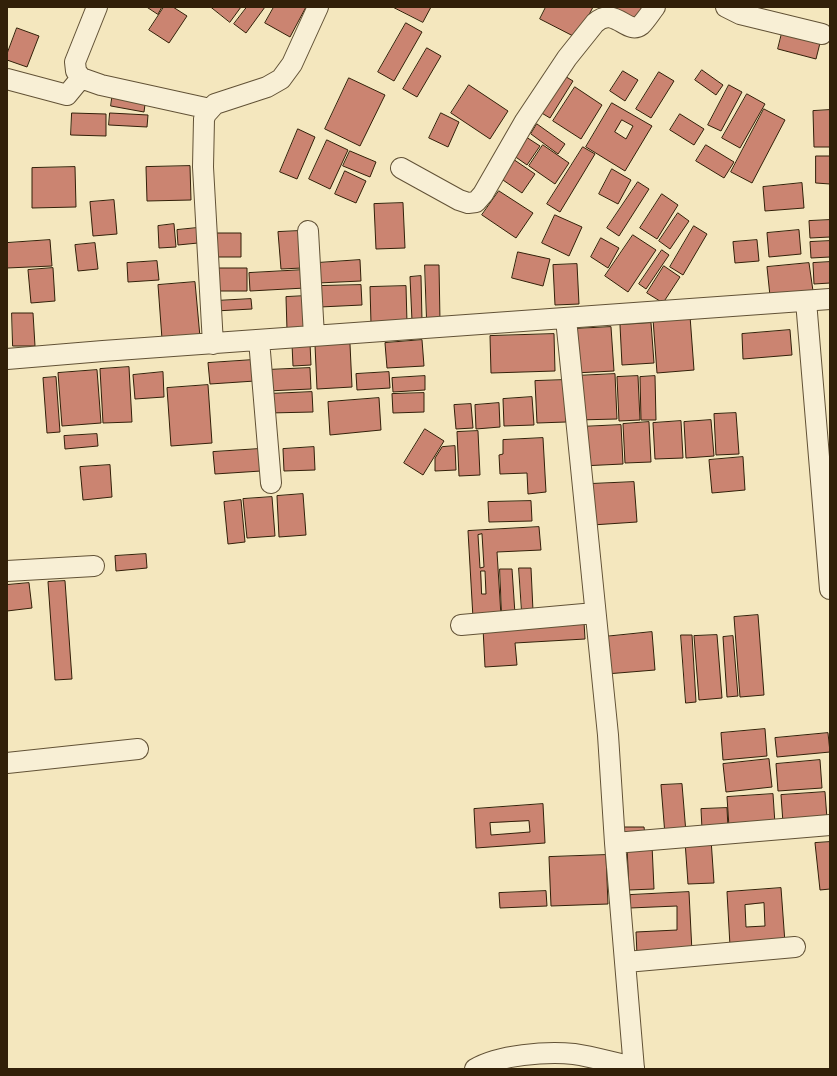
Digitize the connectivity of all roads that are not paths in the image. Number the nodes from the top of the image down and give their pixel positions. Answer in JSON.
{"nodes":[{"id":1,"x":97,"y":7,"type":"edge"},
{"id":2,"x":318,"y":7,"type":"edge"},
{"id":3,"x":655,"y":7,"type":"edge"},
{"id":4,"x":726,"y":7,"type":"edge"},
{"id":5,"x":822,"y":34,"type":"dead end"},
{"id":6,"x":81,"y":78,"type":"junction"},
{"id":7,"x":7,"y":79,"type":"edge"},
{"id":8,"x":210,"y":109,"type":"junction"},
{"id":9,"x":400,"y":168,"type":"dead end"},
{"id":10,"x":308,"y":231,"type":"dead end"},
{"id":11,"x":830,"y":299,"type":"edge"},
{"id":12,"x":806,"y":301,"type":"junction"},
{"id":13,"x":566,"y":319,"type":"junction"},
{"id":14,"x":314,"y":336,"type":"junction"},
{"id":15,"x":260,"y":340,"type":"junction"},
{"id":16,"x":213,"y":344,"type":"junction"},
{"id":17,"x":10,"y":364,"type":"edge"},
{"id":18,"x":271,"y":483,"type":"dead end"},
{"id":19,"x":94,"y":566,"type":"dead end"},
{"id":20,"x":7,"y":571,"type":"edge"},
{"id":21,"x":830,"y":589,"type":"edge"},
{"id":22,"x":595,"y":613,"type":"junction"},
{"id":23,"x":461,"y":625,"type":"dead end"},
{"id":24,"x":138,"y":749,"type":"dead end"},
{"id":25,"x":7,"y":763,"type":"edge"},
{"id":26,"x":830,"y":825,"type":"edge"},
{"id":27,"x":615,"y":843,"type":"junction"},
{"id":28,"x":795,"y":947,"type":"dead end"},
{"id":29,"x":626,"y":962,"type":"junction"},
{"id":30,"x":634,"y":1068,"type":"edge"},
{"id":31,"x":475,"y":1069,"type":"edge"}],
"edges":[{"from":1,"to":6,"type":"street"},
{"from":2,"to":8,"type":"street"},
{"from":3,"to":9,"type":"street"},
{"from":4,"to":5,"type":"street"},
{"from":6,"to":7,"type":"street"},
{"from":6,"to":8,"type":"street"},
{"from":8,"to":16,"type":"street"},
{"from":10,"to":14,"type":"street"},
{"from":11,"to":12,"type":"street"},
{"from":12,"to":13,"type":"street"},
{"from":12,"to":21,"type":"street"},
{"from":13,"to":14,"type":"street"},
{"from":13,"to":22,"type":"street"},
{"from":14,"to":15,"type":"street"},
{"from":15,"to":16,"type":"street"},
{"from":15,"to":18,"type":"street"},
{"from":16,"to":17,"type":"street"},
{"from":19,"to":20,"type":"street"},
{"from":22,"to":23,"type":"street"},
{"from":22,"to":27,"type":"street"},
{"from":24,"to":25,"type":"street"},
{"from":26,"to":27,"type":"street"},
{"from":27,"to":29,"type":"street"},
{"from":28,"to":29,"type":"street"},
{"from":29,"to":30,"type":"street"},
{"from":30,"to":31,"type":"street"}]}
